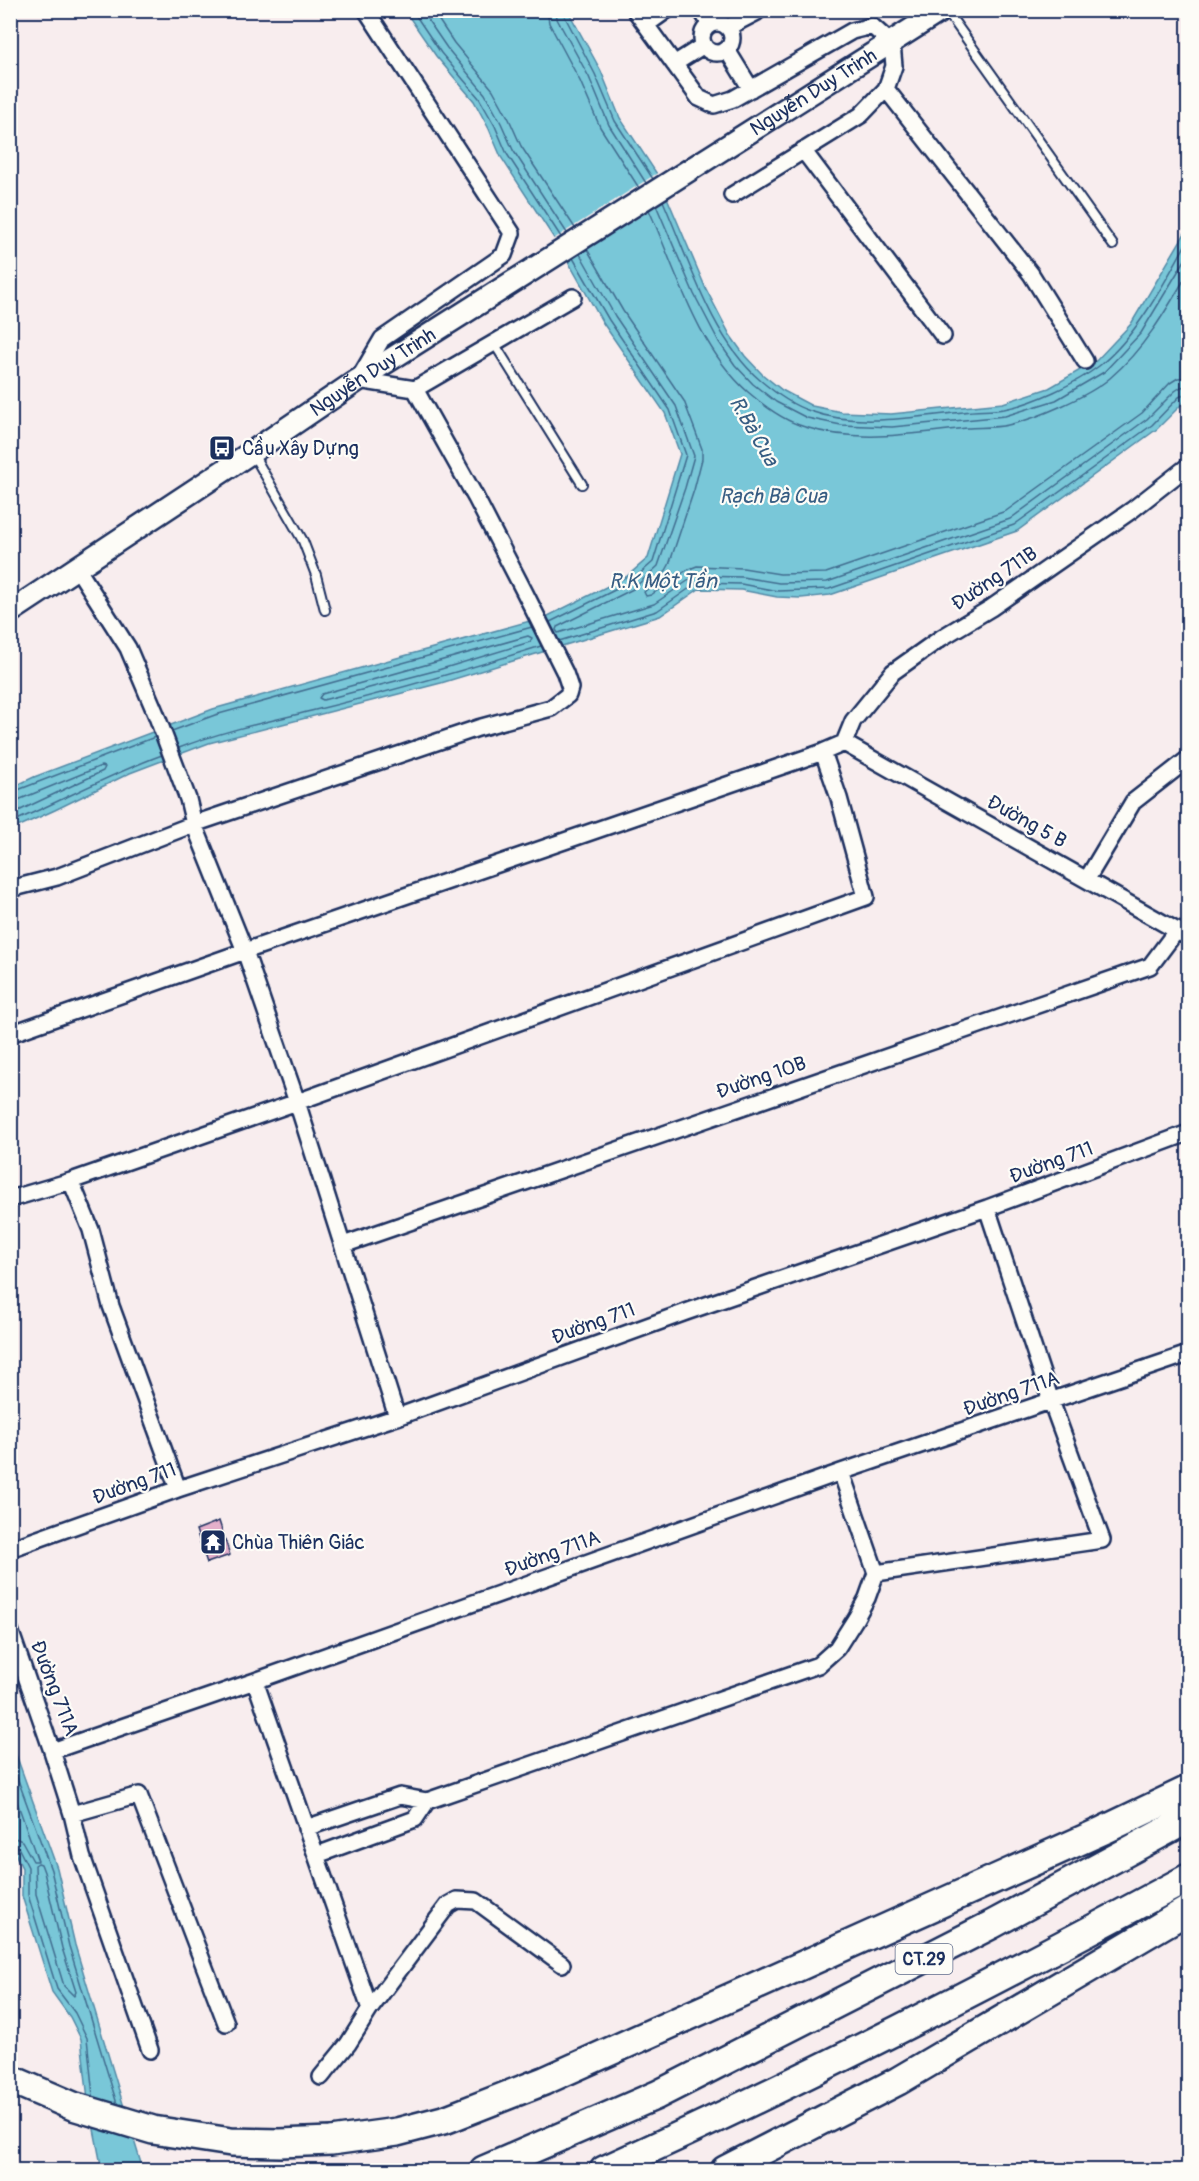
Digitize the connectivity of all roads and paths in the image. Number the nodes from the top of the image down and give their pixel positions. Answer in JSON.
{"nodes":[{"id":1,"x":366,"y":10,"type":"edge"},
{"id":2,"x":635,"y":10,"type":"edge"},
{"id":3,"x":667,"y":10,"type":"edge"},
{"id":4,"x":701,"y":10,"type":"edge"},
{"id":5,"x":757,"y":12,"type":"edge"},
{"id":6,"x":934,"y":13,"type":"edge"},
{"id":7,"x":711,"y":24,"type":"junction"},
{"id":8,"x":646,"y":25,"type":"junction"},
{"id":9,"x":728,"y":27,"type":"junction"},
{"id":10,"x":892,"y":44,"type":"junction"},
{"id":11,"x":704,"y":45,"type":"junction"},
{"id":12,"x":726,"y":50,"type":"junction"},
{"id":13,"x":674,"y":64,"type":"junction"},
{"id":14,"x":751,"y":89,"type":"junction"},
{"id":15,"x":886,"y":89,"type":"junction"},
{"id":16,"x":803,"y":150,"type":"junction"},
{"id":17,"x":732,"y":195,"type":"dead end"},
{"id":18,"x":1113,"y":245,"type":"dead end"},
{"id":19,"x":573,"y":297,"type":"dead end"},
{"id":20,"x":944,"y":336,"type":"dead end"},
{"id":21,"x":494,"y":343,"type":"junction"},
{"id":22,"x":1085,"y":361,"type":"dead end"},
{"id":23,"x":358,"y":380,"type":"junction"},
{"id":24,"x":415,"y":389,"type":"junction"},
{"id":25,"x":252,"y":452,"type":"junction"},
{"id":26,"x":1188,"y":466,"type":"edge"},
{"id":27,"x":582,"y":484,"type":"dead end"},
{"id":28,"x":77,"y":568,"type":"junction"},
{"id":29,"x":326,"y":610,"type":"dead end"},
{"id":30,"x":10,"y":612,"type":"edge"},
{"id":31,"x":844,"y":743,"type":"junction"},
{"id":32,"x":823,"y":752,"type":"junction"},
{"id":33,"x":1188,"y":759,"type":"edge"},
{"id":34,"x":194,"y":824,"type":"junction"},
{"id":35,"x":1087,"y":879,"type":"junction"},
{"id":36,"x":10,"y":889,"type":"edge"},
{"id":37,"x":1183,"y":934,"type":"edge"},
{"id":38,"x":245,"y":951,"type":"junction"},
{"id":39,"x":10,"y":1034,"type":"edge"},
{"id":40,"x":297,"y":1102,"type":"junction"},
{"id":41,"x":1188,"y":1133,"type":"edge"},
{"id":42,"x":71,"y":1181,"type":"junction"},
{"id":43,"x":10,"y":1199,"type":"edge"},
{"id":44,"x":987,"y":1208,"type":"junction"},
{"id":45,"x":343,"y":1245,"type":"junction"},
{"id":46,"x":1188,"y":1354,"type":"edge"},
{"id":47,"x":1051,"y":1401,"type":"junction"},
{"id":48,"x":397,"y":1417,"type":"junction"},
{"id":49,"x":841,"y":1472,"type":"junction"},
{"id":50,"x":178,"y":1489,"type":"junction"},
{"id":51,"x":10,"y":1549,"type":"edge"},
{"id":52,"x":876,"y":1572,"type":"junction"},
{"id":53,"x":10,"y":1630,"type":"edge"},
{"id":54,"x":255,"y":1681,"type":"junction"},
{"id":55,"x":52,"y":1751,"type":"junction"},
{"id":56,"x":1188,"y":1790,"type":"edge"},
{"id":57,"x":427,"y":1801,"type":"junction"},
{"id":58,"x":72,"y":1814,"type":"junction"},
{"id":59,"x":1188,"y":1819,"type":"edge"},
{"id":60,"x":306,"y":1828,"type":"junction"},
{"id":61,"x":317,"y":1855,"type":"junction"},
{"id":62,"x":1188,"y":1878,"type":"edge"},
{"id":63,"x":1188,"y":1910,"type":"edge"},
{"id":64,"x":562,"y":1964,"type":"dead end"},
{"id":65,"x":370,"y":2009,"type":"junction"},
{"id":66,"x":226,"y":2022,"type":"dead end"},
{"id":67,"x":150,"y":2050,"type":"dead end"},
{"id":68,"x":321,"y":2077,"type":"dead end"},
{"id":69,"x":10,"y":2079,"type":"edge"},
{"id":70,"x":484,"y":2170,"type":"edge"},
{"id":71,"x":604,"y":2170,"type":"edge"},
{"id":72,"x":725,"y":2170,"type":"edge"}],
"edges":[{"from":1,"to":23,"type":"street"},
{"from":2,"to":8,"type":"street"},
{"from":3,"to":8,"type":"street"},
{"from":4,"to":7,"type":"street"},
{"from":5,"to":9,"type":"street"},
{"from":6,"to":10,"type":"main road","name":"Nguyễn Duy Trinh"},
{"from":6,"to":18,"type":"lane"},
{"from":7,"to":9,"type":"street"},
{"from":7,"to":11,"type":"street"},
{"from":8,"to":13,"type":"street"},
{"from":9,"to":12,"type":"street"},
{"from":10,"to":14,"type":"street"},
{"from":10,"to":15,"type":"street"},
{"from":10,"to":23,"type":"main road","name":"Nguyễn Duy Trinh"},
{"from":11,"to":12,"type":"street"},
{"from":11,"to":13,"type":"street"},
{"from":12,"to":14,"type":"street"},
{"from":13,"to":14,"type":"street"},
{"from":15,"to":16,"type":"street"},
{"from":15,"to":22,"type":"street"},
{"from":16,"to":17,"type":"street"},
{"from":16,"to":20,"type":"street"},
{"from":19,"to":21,"type":"street"},
{"from":21,"to":24,"type":"street"},
{"from":21,"to":27,"type":"lane"},
{"from":23,"to":24,"type":"street"},
{"from":23,"to":25,"type":"main road","name":"Nguyễn Duy Trinh"},
{"from":24,"to":34,"type":"street"},
{"from":25,"to":28,"type":"main road","name":"Nguyễn Duy Trinh"},
{"from":25,"to":29,"type":"lane"},
{"from":26,"to":31,"type":"street","name":"Đường 711B"},
{"from":28,"to":30,"type":"main road","name":"Nguyễn Duy Trinh"},
{"from":28,"to":34,"type":"street"},
{"from":31,"to":32,"type":"street"},
{"from":31,"to":35,"type":"street","name":"Đường 5 B"},
{"from":32,"to":38,"type":"street"},
{"from":32,"to":40,"type":"street"},
{"from":33,"to":35,"type":"street"},
{"from":34,"to":36,"type":"street"},
{"from":34,"to":38,"type":"street"},
{"from":35,"to":37,"type":"street","name":"Đường 5 B"},
{"from":37,"to":45,"type":"street","name":"Đường 10B"},
{"from":38,"to":39,"type":"street"},
{"from":38,"to":40,"type":"street"},
{"from":40,"to":42,"type":"street"},
{"from":40,"to":45,"type":"street"},
{"from":41,"to":44,"type":"street","name":"Đường 711"},
{"from":42,"to":43,"type":"street"},
{"from":42,"to":50,"type":"street"},
{"from":44,"to":47,"type":"street"},
{"from":44,"to":48,"type":"street","name":"Đường 711"},
{"from":45,"to":48,"type":"street"},
{"from":46,"to":47,"type":"street","name":"Đường 711A"},
{"from":47,"to":49,"type":"street","name":"Đường 711A"},
{"from":47,"to":52,"type":"street"},
{"from":48,"to":50,"type":"street","name":"Đường 711"},
{"from":49,"to":52,"type":"street"},
{"from":49,"to":54,"type":"street","name":"Đường 711A"},
{"from":50,"to":51,"type":"street","name":"Đường 711"},
{"from":52,"to":57,"type":"street"},
{"from":53,"to":55,"type":"street","name":"Đường 711A"},
{"from":54,"to":55,"type":"street","name":"Đường 711A"},
{"from":54,"to":60,"type":"street"},
{"from":55,"to":58,"type":"street"},
{"from":56,"to":69,"type":"highway"},
{"from":57,"to":60,"type":"street"},
{"from":57,"to":61,"type":"street"},
{"from":58,"to":66,"type":"street"},
{"from":58,"to":67,"type":"street"},
{"from":59,"to":70,"type":"highway","number":"CT.29"},
{"from":60,"to":61,"type":"street"},
{"from":61,"to":65,"type":"street"},
{"from":62,"to":71,"type":"highway","number":"CT.29"},
{"from":63,"to":72,"type":"highway"},
{"from":64,"to":65,"type":"street"},
{"from":65,"to":68,"type":"street"}]}
